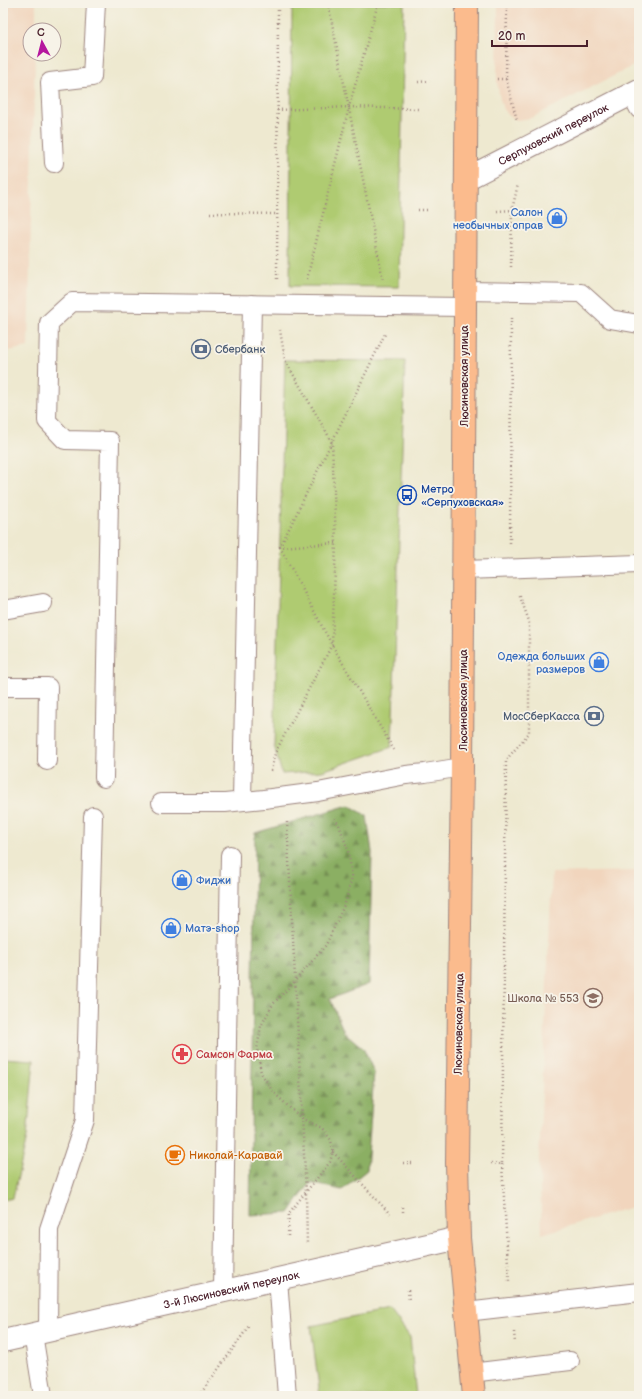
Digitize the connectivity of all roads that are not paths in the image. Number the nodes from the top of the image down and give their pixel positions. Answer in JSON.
{"nodes":[{"id":1,"x":96,"y":3,"type":"edge"},
{"id":2,"x":467,"y":3,"type":"edge"},
{"id":3,"x":636,"y":98,"type":"edge"},
{"id":4,"x":54,"y":163,"type":"dead end"},
{"id":5,"x":466,"y":179,"type":"junction"},
{"id":6,"x":465,"y":299,"type":"junction"},
{"id":7,"x":252,"y":304,"type":"junction"},
{"id":8,"x":639,"y":324,"type":"edge"},
{"id":9,"x":639,"y":564,"type":"edge"},
{"id":10,"x":463,"y":570,"type":"junction"},
{"id":11,"x":42,"y":603,"type":"dead end"},
{"id":12,"x":3,"y":610,"type":"edge"},
{"id":13,"x":3,"y":687,"type":"edge"},
{"id":14,"x":47,"y":761,"type":"dead end"},
{"id":15,"x":462,"y":767,"type":"junction"},
{"id":16,"x":104,"y":778,"type":"dead end"},
{"id":17,"x":242,"y":801,"type":"junction"},
{"id":18,"x":161,"y":803,"type":"dead end"},
{"id":19,"x":92,"y":816,"type":"dead end"},
{"id":20,"x":230,"y":855,"type":"dead end"},
{"id":21,"x":459,"y":1238,"type":"junction"},
{"id":22,"x":278,"y":1279,"type":"junction"},
{"id":23,"x":223,"y":1291,"type":"junction"},
{"id":24,"x":639,"y":1292,"type":"edge"},
{"id":25,"x":466,"y":1312,"type":"junction"},
{"id":26,"x":40,"y":1332,"type":"junction"},
{"id":27,"x":3,"y":1341,"type":"edge"},
{"id":28,"x":570,"y":1361,"type":"dead end"},
{"id":29,"x":471,"y":1373,"type":"junction"},
{"id":30,"x":43,"y":1396,"type":"edge"},
{"id":31,"x":287,"y":1396,"type":"edge"},
{"id":32,"x":474,"y":1396,"type":"edge"}],
"edges":[{"from":1,"to":4,"type":"lane"},
{"from":2,"to":5,"type":"main road","name":"Люсиновская улица"},
{"from":3,"to":5,"type":"street","name":"Серпуховский переулок"},
{"from":5,"to":6,"type":"main road","name":"Люсиновская улица"},
{"from":6,"to":7,"type":"lane"},
{"from":6,"to":8,"type":"lane"},
{"from":6,"to":10,"type":"main road","name":"Люсиновская улица"},
{"from":7,"to":16,"type":"lane"},
{"from":7,"to":17,"type":"lane"},
{"from":9,"to":10,"type":"lane"},
{"from":10,"to":15,"type":"main road","name":"Люсиновская улица"},
{"from":11,"to":12,"type":"lane"},
{"from":13,"to":14,"type":"lane"},
{"from":15,"to":17,"type":"lane"},
{"from":15,"to":21,"type":"main road","name":"Люсиновская улица"},
{"from":17,"to":18,"type":"lane"},
{"from":19,"to":26,"type":"lane"},
{"from":20,"to":23,"type":"lane"},
{"from":21,"to":22,"type":"street","name":"3-й Люсиновский переулок"},
{"from":21,"to":25,"type":"main road","name":"Люсиновская улица"},
{"from":22,"to":23,"type":"street","name":"3-й Люсиновский переулок"},
{"from":22,"to":31,"type":"lane"},
{"from":23,"to":26,"type":"street","name":"3-й Люсиновский переулок"},
{"from":24,"to":25,"type":"lane"},
{"from":25,"to":29,"type":"main road","name":"Люсиновская улица"},
{"from":26,"to":27,"type":"street","name":"3-й Люсиновский переулок"},
{"from":26,"to":30,"type":"lane"},
{"from":28,"to":29,"type":"lane"},
{"from":29,"to":32,"type":"main road","name":"Люсиновская улица"}]}
